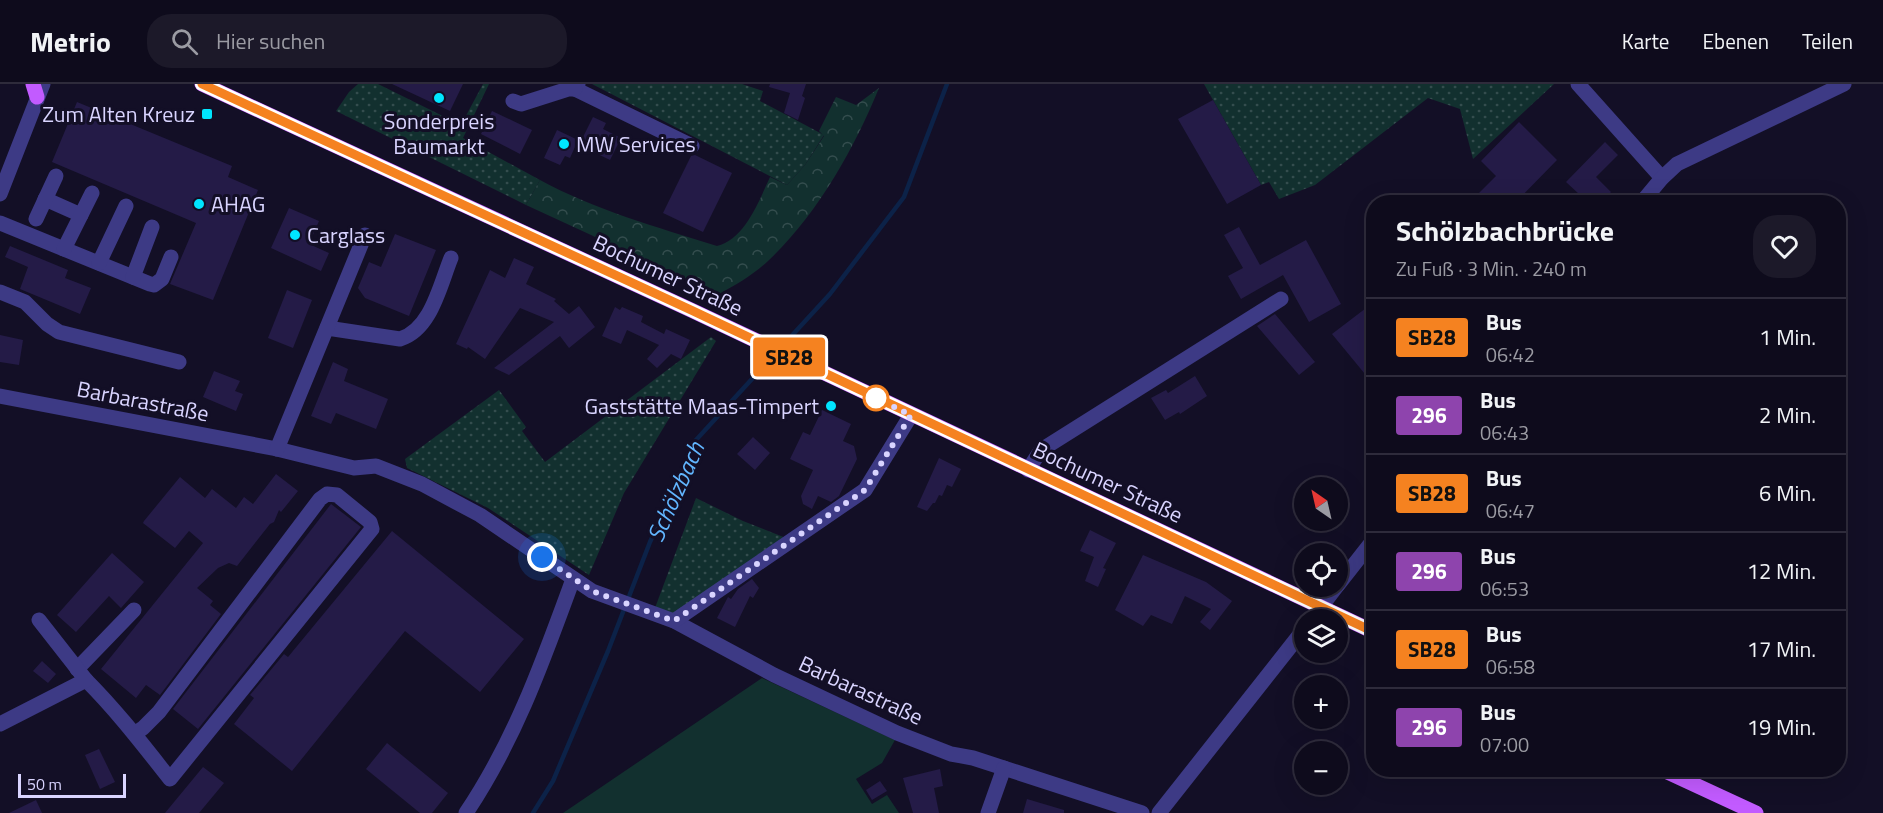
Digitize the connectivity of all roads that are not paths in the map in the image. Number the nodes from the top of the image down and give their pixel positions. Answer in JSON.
{"nodes":[{"id":1,"x":202,"y":84,"type":"edge"},
{"id":2,"x":1578,"y":84,"type":"edge"},
{"id":3,"x":1844,"y":84,"type":"edge"},
{"id":4,"x":576,"y":87,"type":"edge"},
{"id":5,"x":38,"y":88,"type":"edge"},
{"id":6,"x":513,"y":101,"type":"dead end"},
{"id":7,"x":692,"y":146,"type":"dead end"},
{"id":8,"x":56,"y":176,"type":"dead end"},
{"id":9,"x":1662,"y":178,"type":"junction"},
{"id":10,"x":92,"y":193,"type":"dead end"},
{"id":11,"x":0,"y":194,"type":"edge"},
{"id":12,"x":1648,"y":195,"type":"edge"},
{"id":13,"x":45,"y":199,"type":"junction"},
{"id":14,"x":126,"y":206,"type":"dead end"},
{"id":15,"x":81,"y":215,"type":"junction"},
{"id":16,"x":36,"y":219,"type":"dead end"},
{"id":17,"x":0,"y":223,"type":"edge"},
{"id":18,"x":153,"y":227,"type":"dead end"},
{"id":19,"x":365,"y":235,"type":"dead end"},
{"id":20,"x":64,"y":249,"type":"junction"},
{"id":21,"x":171,"y":257,"type":"dead end"},
{"id":22,"x":451,"y":258,"type":"dead end"},
{"id":23,"x":99,"y":263,"type":"junction"},
{"id":24,"x":133,"y":277,"type":"junction"},
{"id":25,"x":0,"y":292,"type":"edge"},
{"id":26,"x":1281,"y":299,"type":"dead end"},
{"id":27,"x":327,"y":328,"type":"junction"},
{"id":28,"x":179,"y":362,"type":"dead end"},
{"id":29,"x":0,"y":396,"type":"edge"},
{"id":30,"x":911,"y":415,"type":"junction"},
{"id":31,"x":277,"y":449,"type":"junction"},
{"id":32,"x":1028,"y":470,"type":"junction"},
{"id":33,"x":1366,"y":549,"type":"edge"},
{"id":34,"x":1348,"y":572,"type":"edge"},
{"id":35,"x":573,"y":579,"type":"junction"},
{"id":36,"x":1306,"y":609,"type":"edge"},
{"id":37,"x":134,"y":610,"type":"dead end"},
{"id":38,"x":39,"y":620,"type":"dead end"},
{"id":39,"x":674,"y":621,"type":"junction"},
{"id":40,"x":1348,"y":624,"type":"edge"},
{"id":41,"x":1366,"y":630,"type":"edge"},
{"id":42,"x":1294,"y":642,"type":"edge"},
{"id":43,"x":82,"y":675,"type":"junction"},
{"id":44,"x":0,"y":724,"type":"edge"},
{"id":45,"x":134,"y":734,"type":"junction"},
{"id":46,"x":1004,"y":768,"type":"junction"},
{"id":47,"x":1678,"y":777,"type":"edge"},
{"id":48,"x":466,"y":813,"type":"edge"},
{"id":49,"x":988,"y":813,"type":"edge"},
{"id":50,"x":1142,"y":813,"type":"edge"},
{"id":51,"x":1159,"y":813,"type":"edge"},
{"id":52,"x":1756,"y":813,"type":"edge"}],
"edges":[{"from":1,"to":30,"type":"main road","name":"Bochumer Straße"},
{"from":2,"to":9,"type":"street"},
{"from":3,"to":9,"type":"street"},
{"from":4,"to":6,"type":"street"},
{"from":4,"to":7,"type":"street"},
{"from":5,"to":11,"type":"street"},
{"from":8,"to":13,"type":"street"},
{"from":9,"to":12,"type":"street"},
{"from":10,"to":15,"type":"street"},
{"from":13,"to":15,"type":"street"},
{"from":13,"to":16,"type":"street"},
{"from":14,"to":23,"type":"street"},
{"from":15,"to":20,"type":"street"},
{"from":17,"to":20,"type":"street"},
{"from":18,"to":24,"type":"street"},
{"from":19,"to":27,"type":"street"},
{"from":20,"to":23,"type":"street"},
{"from":21,"to":24,"type":"street"},
{"from":22,"to":27,"type":"street"},
{"from":23,"to":24,"type":"street"},
{"from":25,"to":28,"type":"street"},
{"from":26,"to":32,"type":"street"},
{"from":27,"to":31,"type":"street"},
{"from":29,"to":31,"type":"street","name":"Barbarastraße"},
{"from":30,"to":32,"type":"main road","name":"Bochumer Straße"},
{"from":30,"to":39,"type":"street"},
{"from":31,"to":35,"type":"street","name":"Barbarastraße"},
{"from":32,"to":36,"type":"main road","name":"Bochumer Straße"},
{"from":33,"to":34,"type":"street"},
{"from":35,"to":39,"type":"street","name":"Barbarastraße"},
{"from":35,"to":48,"type":"street"},
{"from":37,"to":43,"type":"street"},
{"from":38,"to":43,"type":"street"},
{"from":39,"to":46,"type":"street","name":"Barbarastraße"},
{"from":40,"to":41,"type":"main road","name":"Bochumer Straße"},
{"from":42,"to":51,"type":"street"},
{"from":43,"to":44,"type":"street"},
{"from":43,"to":45,"type":"street"},
{"from":45,"to":45,"type":"street"},
{"from":46,"to":49,"type":"street"},
{"from":46,"to":50,"type":"street","name":"Barbarastraße"},
{"from":47,"to":52,"type":"main road"}]}
